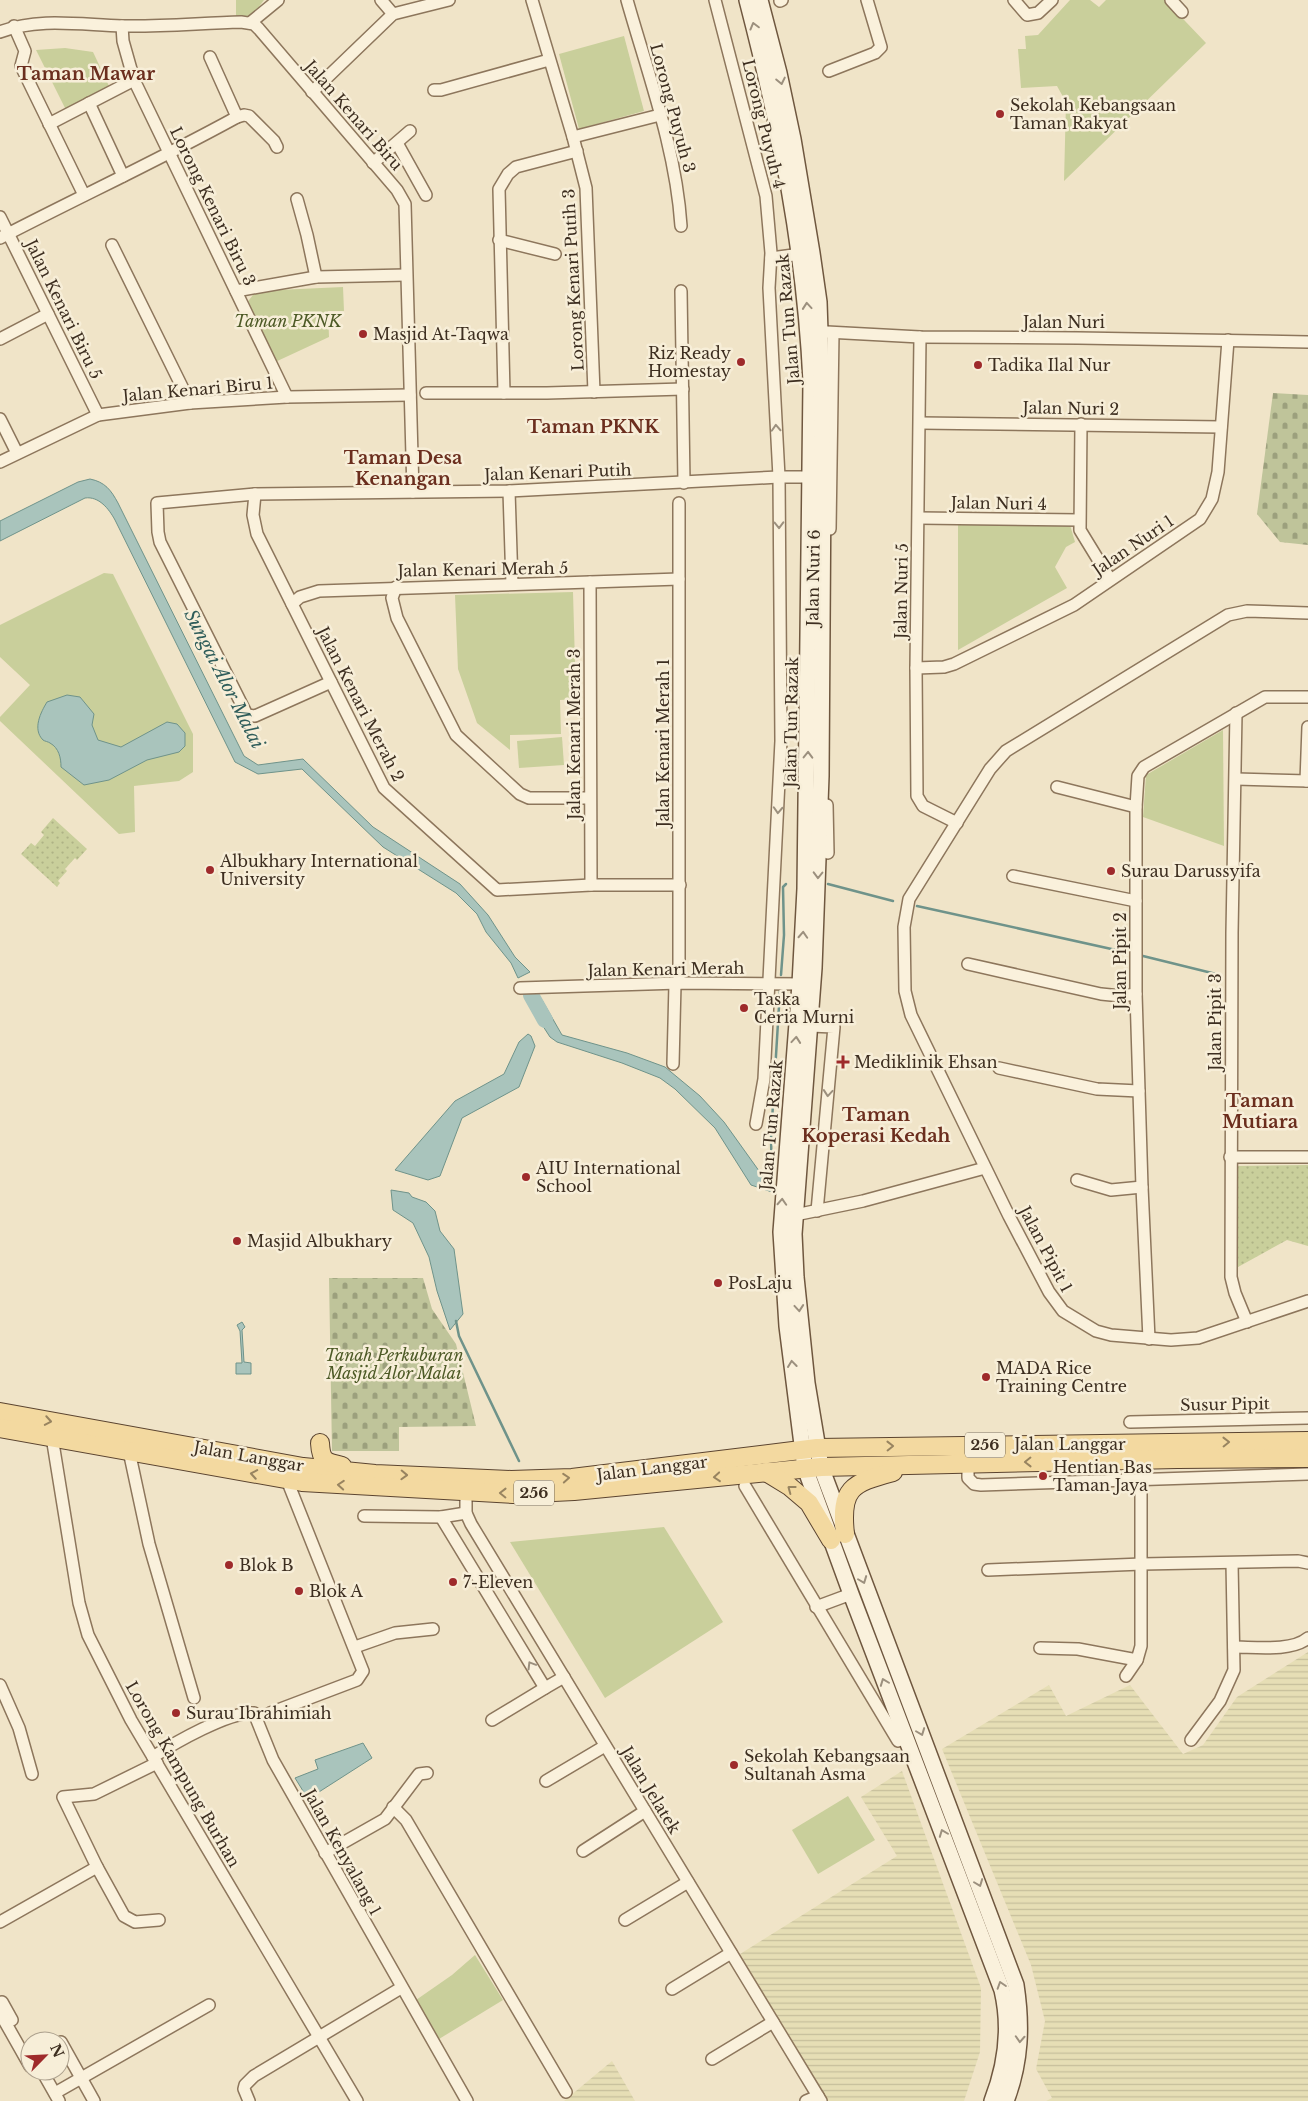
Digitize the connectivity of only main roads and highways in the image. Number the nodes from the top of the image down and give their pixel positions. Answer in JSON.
{"nodes":[{"id":1,"x":747,"y":0,"type":"edge"},
{"id":2,"x":760,"y":0,"type":"edge"},
{"id":3,"x":807,"y":984,"type":"junction"},
{"id":4,"x":0,"y":1412,"type":"edge"},
{"id":5,"x":0,"y":1428,"type":"edge"},
{"id":6,"x":1308,"y":1441,"type":"edge"},
{"id":7,"x":320,"y":1443,"type":"dead end"},
{"id":8,"x":809,"y":1449,"type":"junction"},
{"id":9,"x":1308,"y":1458,"type":"edge"},
{"id":10,"x":1137,"y":1460,"type":"junction"},
{"id":11,"x":922,"y":1465,"type":"junction"},
{"id":12,"x":813,"y":1468,"type":"junction"},
{"id":13,"x":766,"y":1472,"type":"junction"},
{"id":14,"x":375,"y":1474,"type":"junction"},
{"id":15,"x":838,"y":1537,"type":"junction"},
{"id":16,"x":992,"y":2101,"type":"edge"},
{"id":17,"x":1006,"y":2101,"type":"edge"}],
"edges":[{"from":3,"to":1,"type":"main road","name":"Jalan Tun Razak","one_way":true},
{"from":2,"to":3,"type":"main road","name":"Jalan Tun Razak","one_way":true},
{"from":3,"to":8,"type":"main road","name":"Jalan Tun Razak","one_way":true},
{"from":8,"to":3,"type":"main road","name":"Jalan Tun Razak","one_way":true},
{"from":4,"to":14,"type":"main road","name":"Jalan Langgar","number":"256","one_way":true},
{"from":13,"to":5,"type":"main road","name":"Jalan Langgar","number":"256","one_way":true},
{"from":10,"to":6,"type":"main road","name":"Jalan Langgar","number":"256","one_way":true},
{"from":7,"to":14,"type":"main road"},
{"from":8,"to":10,"type":"main road","name":"Jalan Langgar","number":"256","one_way":true},
{"from":8,"to":12,"type":"main road"},
{"from":14,"to":8,"type":"main road","name":"Jalan Langgar","number":"256","one_way":true},
{"from":9,"to":10,"type":"main road","name":"Jalan Langgar","number":"256"},
{"from":10,"to":11,"type":"main road","name":"Jalan Langgar","number":"256"},
{"from":11,"to":12,"type":"main road","name":"Jalan Langgar","number":"256"},
{"from":11,"to":15,"type":"main road"},
{"from":12,"to":13,"type":"main road","name":"Jalan Langgar","number":"256"},
{"from":12,"to":15,"type":"main road"},
{"from":15,"to":13,"type":"main road","one_way":true},
{"from":16,"to":15,"type":"main road","one_way":true},
{"from":15,"to":17,"type":"main road","one_way":true}]}
